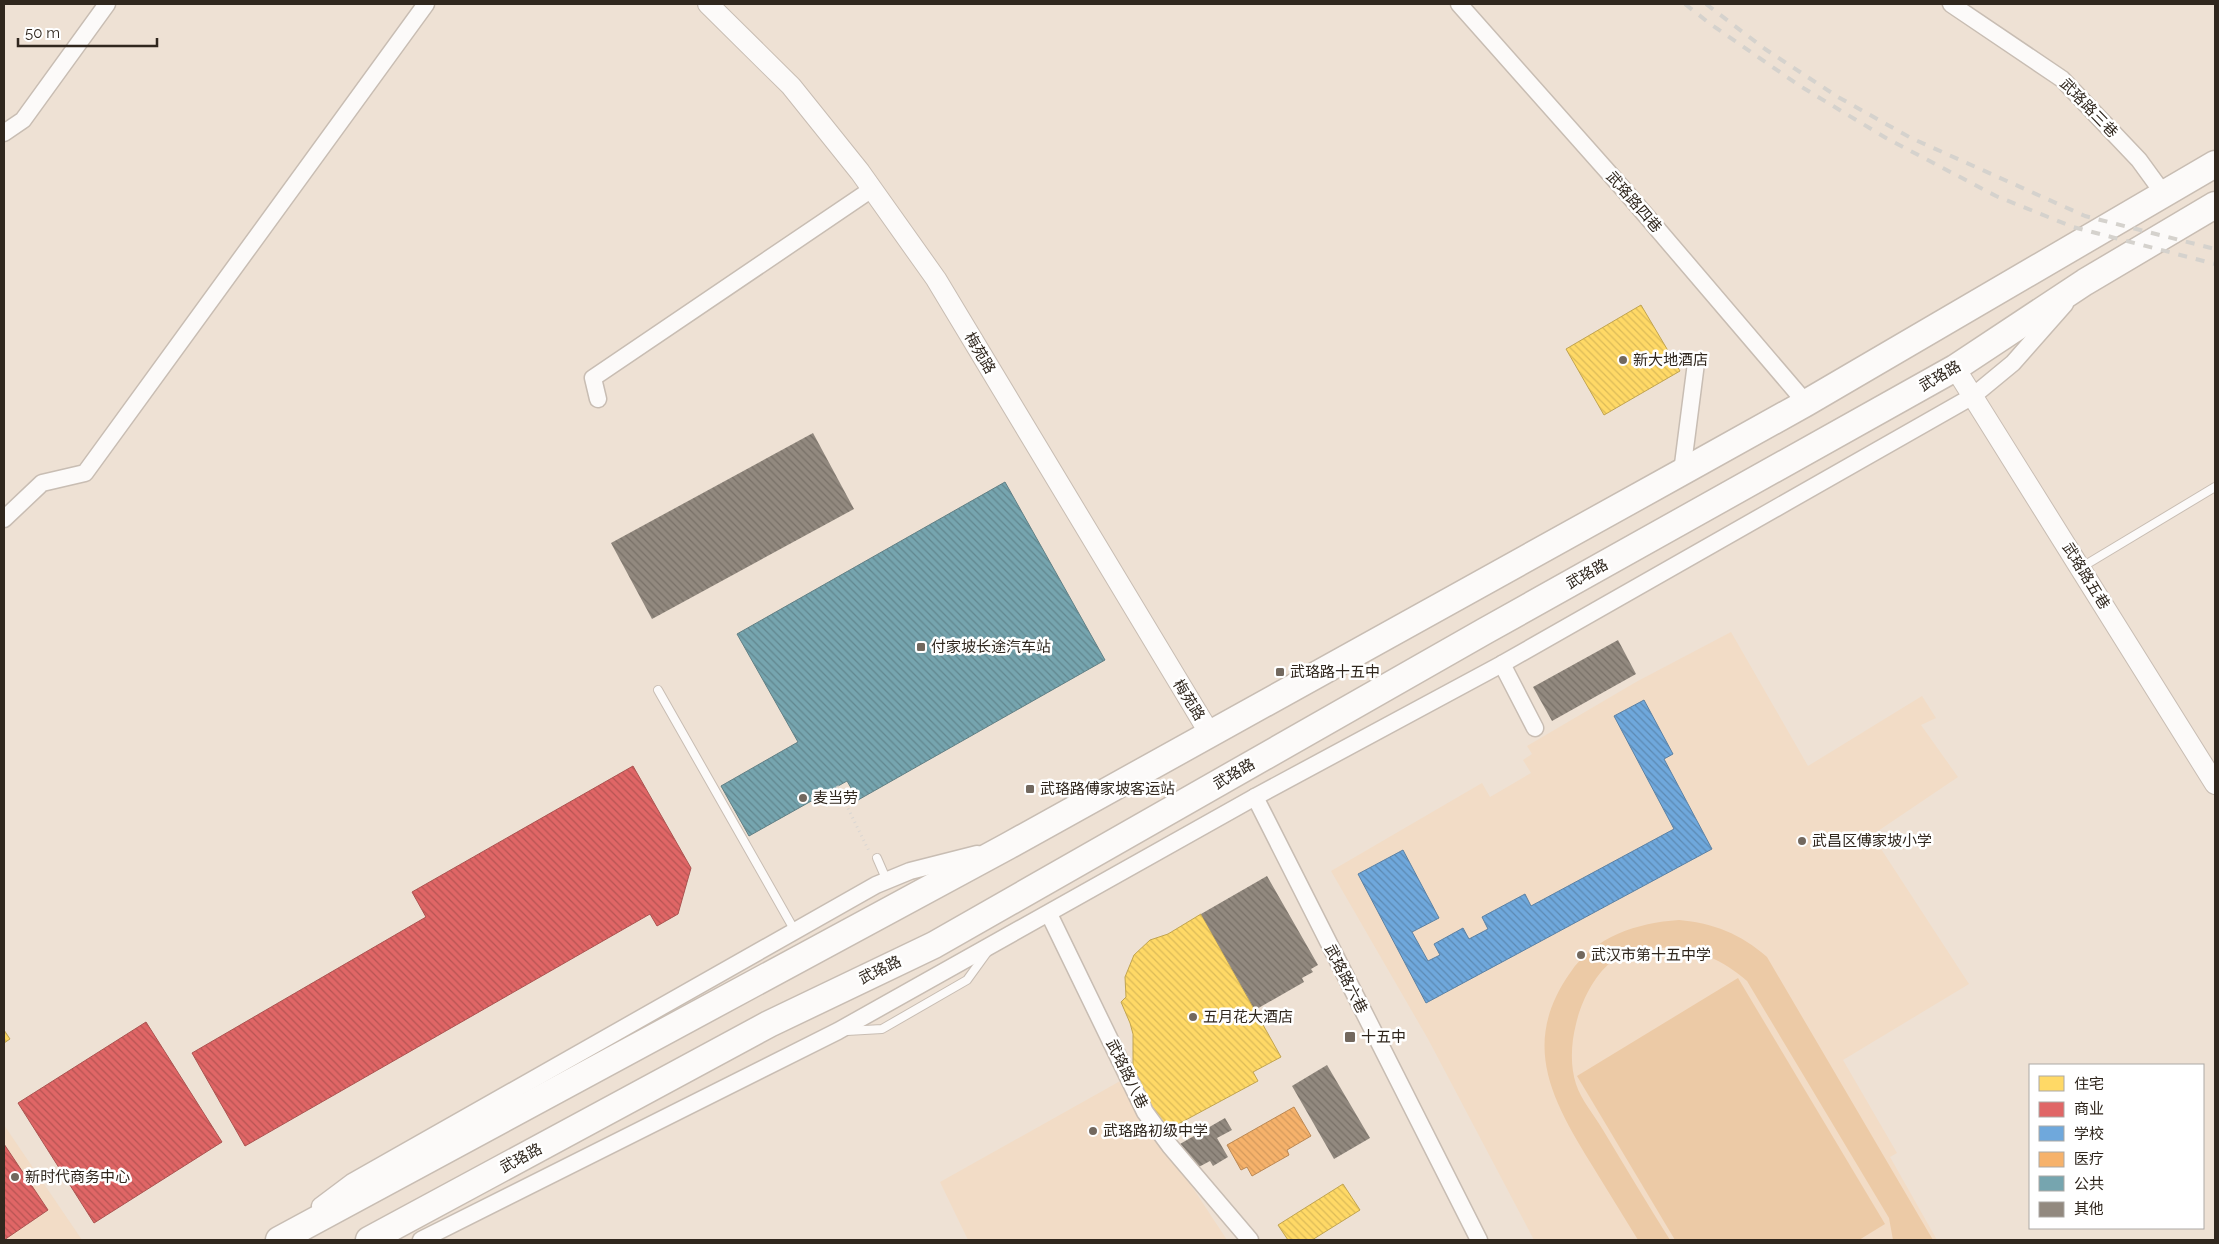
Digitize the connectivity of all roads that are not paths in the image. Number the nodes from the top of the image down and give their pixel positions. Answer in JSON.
{"nodes":[{"id":1,"x":107,"y":4,"type":"edge"},
{"id":2,"x":426,"y":4,"type":"edge"},
{"id":3,"x":708,"y":4,"type":"edge"},
{"id":4,"x":1458,"y":4,"type":"edge"},
{"id":5,"x":1951,"y":4,"type":"edge"},
{"id":6,"x":4,"y":133,"type":"edge"},
{"id":7,"x":2215,"y":164,"type":"edge"},
{"id":8,"x":872,"y":189,"type":"junction"},
{"id":9,"x":2163,"y":193,"type":"junction"},
{"id":10,"x":2215,"y":205,"type":"edge"},
{"id":11,"x":2084,"y":282,"type":"junction"},
{"id":12,"x":1696,"y":363,"type":"dead end"},
{"id":13,"x":1955,"y":368,"type":"junction"},
{"id":14,"x":1973,"y":396,"type":"junction"},
{"id":15,"x":598,"y":399,"type":"dead end"},
{"id":16,"x":1806,"y":403,"type":"junction"},
{"id":17,"x":1682,"y":472,"type":"junction"},
{"id":18,"x":2215,"y":487,"type":"edge"},
{"id":19,"x":4,"y":519,"type":"edge"},
{"id":20,"x":2080,"y":568,"type":"junction"},
{"id":21,"x":1502,"y":664,"type":"junction"},
{"id":22,"x":658,"y":690,"type":"dead end"},
{"id":23,"x":1535,"y":728,"type":"dead end"},
{"id":24,"x":1210,"y":734,"type":"junction"},
{"id":25,"x":2215,"y":784,"type":"edge"},
{"id":26,"x":1256,"y":797,"type":"junction"},
{"id":27,"x":1008,"y":846,"type":"junction"},
{"id":28,"x":877,"y":858,"type":"dead end"},
{"id":29,"x":887,"y":881,"type":"junction"},
{"id":30,"x":1049,"y":914,"type":"junction"},
{"id":31,"x":795,"y":931,"type":"junction"},
{"id":32,"x":277,"y":1240,"type":"edge"},
{"id":33,"x":369,"y":1240,"type":"edge"},
{"id":34,"x":421,"y":1240,"type":"edge"},
{"id":35,"x":1250,"y":1240,"type":"edge"},
{"id":36,"x":1480,"y":1240,"type":"edge"}],
"edges":[{"from":1,"to":6,"type":"street"},
{"from":2,"to":19,"type":"street"},
{"from":3,"to":8,"type":"street","name":"梅苑路"},
{"from":4,"to":16,"type":"street","name":"武珞路四巷"},
{"from":5,"to":9,"type":"street","name":"武珞路三巷"},
{"from":7,"to":9,"type":"highway"},
{"from":8,"to":15,"type":"street"},
{"from":8,"to":24,"type":"street","name":"梅苑路"},
{"from":9,"to":16,"type":"highway"},
{"from":10,"to":11,"type":"highway","name":"武珞路"},
{"from":11,"to":13,"type":"highway","name":"武珞路"},
{"from":11,"to":14,"type":"street","name":"武珞路"},
{"from":12,"to":17,"type":"street"},
{"from":13,"to":14,"type":"street","name":"武珞路五巷"},
{"from":13,"to":33,"type":"highway","name":"武珞路"},
{"from":14,"to":20,"type":"street","name":"武珞路五巷"},
{"from":14,"to":21,"type":"street","name":"武珞路"},
{"from":16,"to":17,"type":"highway"},
{"from":17,"to":24,"type":"highway"},
{"from":18,"to":20,"type":"lane"},
{"from":20,"to":25,"type":"street","name":"武珞路五巷"},
{"from":21,"to":23,"type":"street"},
{"from":21,"to":26,"type":"street","name":"武珞路"},
{"from":22,"to":31,"type":"lane"},
{"from":24,"to":27,"type":"highway"},
{"from":26,"to":30,"type":"street","name":"武珞路"},
{"from":26,"to":36,"type":"street","name":"武珞路六巷"},
{"from":27,"to":29,"type":"street"},
{"from":27,"to":32,"type":"highway"},
{"from":28,"to":29,"type":"lane"},
{"from":29,"to":31,"type":"street"},
{"from":30,"to":34,"type":"street","name":"武珞路"},
{"from":30,"to":35,"type":"street","name":"武珞路八巷"},
{"from":31,"to":32,"type":"street"}]}
